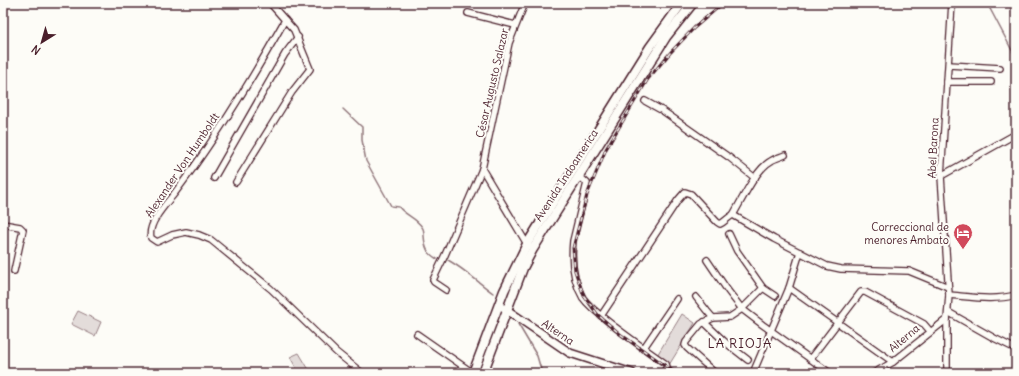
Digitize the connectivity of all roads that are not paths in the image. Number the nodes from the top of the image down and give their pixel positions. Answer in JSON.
{"nodes":[{"id":1,"x":270,"y":3,"type":"edge"},
{"id":2,"x":525,"y":3,"type":"edge"},
{"id":3,"x":682,"y":3,"type":"edge"},
{"id":4,"x":693,"y":3,"type":"edge"},
{"id":5,"x":952,"y":3,"type":"edge"},
{"id":6,"x":468,"y":13,"type":"dead end"},
{"id":7,"x":285,"y":20,"type":"junction"},
{"id":8,"x":515,"y":25,"type":"junction"},
{"id":9,"x":298,"y":37,"type":"junction"},
{"id":10,"x":948,"y":65,"type":"junction"},
{"id":11,"x":1000,"y":68,"type":"dead end"},
{"id":12,"x":947,"y":82,"type":"junction"},
{"id":13,"x":991,"y":82,"type":"dead end"},
{"id":14,"x":645,"y":101,"type":"dead end"},
{"id":15,"x":1016,"y":134,"type":"edge"},
{"id":16,"x":785,"y":155,"type":"dead end"},
{"id":17,"x":482,"y":169,"type":"junction"},
{"id":18,"x":579,"y":176,"type":"junction"},
{"id":19,"x":941,"y":176,"type":"junction"},
{"id":20,"x":214,"y":178,"type":"dead end"},
{"id":21,"x":755,"y":178,"type":"junction"},
{"id":22,"x":236,"y":182,"type":"dead end"},
{"id":23,"x":553,"y":209,"type":"junction"},
{"id":24,"x":733,"y":215,"type":"junction"},
{"id":25,"x":3,"y":224,"type":"edge"},
{"id":26,"x":729,"y":234,"type":"dead end"},
{"id":27,"x":530,"y":246,"type":"junction"},
{"id":28,"x":800,"y":252,"type":"junction"},
{"id":29,"x":707,"y":260,"type":"dead end"},
{"id":30,"x":14,"y":271,"type":"dead end"},
{"id":31,"x":948,"y":287,"type":"junction"},
{"id":32,"x":763,"y":288,"type":"junction"},
{"id":33,"x":789,"y":288,"type":"junction"},
{"id":34,"x":446,"y":290,"type":"dead end"},
{"id":35,"x":949,"y":295,"type":"junction"},
{"id":36,"x":1016,"y":295,"type":"edge"},
{"id":37,"x":696,"y":296,"type":"dead end"},
{"id":38,"x":774,"y":296,"type":"dead end"},
{"id":39,"x":677,"y":299,"type":"dead end"},
{"id":40,"x":500,"y":305,"type":"junction"},
{"id":41,"x":742,"y":309,"type":"junction"},
{"id":42,"x":508,"y":310,"type":"junction"},
{"id":43,"x":948,"y":312,"type":"junction"},
{"id":44,"x":601,"y":316,"type":"junction"},
{"id":45,"x":713,"y":318,"type":"junction"},
{"id":46,"x":946,"y":319,"type":"junction"},
{"id":47,"x":704,"y":322,"type":"junction"},
{"id":48,"x":839,"y":323,"type":"junction"},
{"id":49,"x":771,"y":331,"type":"junction"},
{"id":50,"x":930,"y":331,"type":"junction"},
{"id":51,"x":417,"y":334,"type":"dead end"},
{"id":52,"x":643,"y":348,"type":"junction"},
{"id":53,"x":1016,"y":349,"type":"edge"},
{"id":54,"x":810,"y":359,"type":"junction"},
{"id":55,"x":748,"y":360,"type":"dead end"},
{"id":56,"x":893,"y":362,"type":"junction"},
{"id":57,"x":755,"y":372,"type":"edge"},
{"id":58,"x":362,"y":373,"type":"edge"},
{"id":59,"x":473,"y":373,"type":"edge"},
{"id":60,"x":483,"y":373,"type":"edge"},
{"id":61,"x":632,"y":373,"type":"edge"},
{"id":62,"x":663,"y":373,"type":"edge"},
{"id":63,"x":715,"y":373,"type":"edge"},
{"id":64,"x":830,"y":373,"type":"edge"},
{"id":65,"x":874,"y":373,"type":"edge"},
{"id":66,"x":947,"y":373,"type":"edge"}],
"edges":[{"from":1,"to":7,"type":"street"},
{"from":2,"to":8,"type":"street","name":"César Augusto Salazar"},
{"from":3,"to":23,"type":"main road","name":"Avenida Indoamerica"},
{"from":4,"to":18,"type":"main road","name":"Avenida Indoamerica"},
{"from":5,"to":10,"type":"street","name":"Abel Barona"},
{"from":6,"to":8,"type":"street"},
{"from":7,"to":9,"type":"street"},
{"from":7,"to":58,"type":"street","name":"Alexander Von Humboldt"},
{"from":8,"to":17,"type":"street","name":"César Augusto Salazar"},
{"from":9,"to":20,"type":"street"},
{"from":9,"to":22,"type":"street"},
{"from":10,"to":11,"type":"street"},
{"from":10,"to":12,"type":"street","name":"Abel Barona"},
{"from":12,"to":13,"type":"street"},
{"from":12,"to":19,"type":"street","name":"Abel Barona"},
{"from":14,"to":21,"type":"street"},
{"from":15,"to":19,"type":"street"},
{"from":16,"to":21,"type":"street"},
{"from":17,"to":27,"type":"street"},
{"from":17,"to":34,"type":"street","name":"César Augusto Salazar"},
{"from":18,"to":23,"type":"main road","name":"Avenida Indoamerica"},
{"from":18,"to":44,"type":"street"},
{"from":19,"to":31,"type":"street","name":"Abel Barona"},
{"from":21,"to":24,"type":"street"},
{"from":23,"to":27,"type":"main road","name":"Avenida Indoamerica"},
{"from":24,"to":28,"type":"street"},
{"from":24,"to":44,"type":"street"},
{"from":25,"to":30,"type":"street"},
{"from":26,"to":32,"type":"street"},
{"from":27,"to":40,"type":"main road","name":"Avenida Indoamerica"},
{"from":27,"to":42,"type":"main road","name":"Avenida Indoamerica"},
{"from":28,"to":31,"type":"street"},
{"from":28,"to":33,"type":"street"},
{"from":29,"to":41,"type":"street"},
{"from":31,"to":35,"type":"street","name":"Abel Barona"},
{"from":32,"to":38,"type":"street"},
{"from":32,"to":41,"type":"street"},
{"from":33,"to":48,"type":"street"},
{"from":33,"to":49,"type":"street"},
{"from":35,"to":36,"type":"street"},
{"from":35,"to":43,"type":"street","name":"Abel Barona"},
{"from":37,"to":45,"type":"street"},
{"from":39,"to":52,"type":"street"},
{"from":40,"to":42,"type":"street","name":"Alterna"},
{"from":40,"to":59,"type":"main road","name":"Avenida Indoamerica"},
{"from":41,"to":45,"type":"street"},
{"from":41,"to":49,"type":"street"},
{"from":42,"to":60,"type":"main road","name":"Avenida Indoamerica"},
{"from":42,"to":61,"type":"street","name":"Alterna"},
{"from":43,"to":46,"type":"street","name":"Abel Barona"},
{"from":43,"to":53,"type":"street"},
{"from":44,"to":52,"type":"street"},
{"from":45,"to":47,"type":"street"},
{"from":46,"to":50,"type":"street","name":"Alterna"},
{"from":46,"to":66,"type":"street","name":"Abel Barona"},
{"from":47,"to":55,"type":"street"},
{"from":47,"to":63,"type":"street"},
{"from":48,"to":50,"type":"street"},
{"from":48,"to":54,"type":"street"},
{"from":48,"to":56,"type":"street"},
{"from":49,"to":54,"type":"street"},
{"from":49,"to":57,"type":"street"},
{"from":50,"to":56,"type":"street","name":"Alterna"},
{"from":51,"to":59,"type":"street"},
{"from":52,"to":62,"type":"street"},
{"from":54,"to":64,"type":"street"},
{"from":56,"to":65,"type":"street","name":"Alterna"}]}
